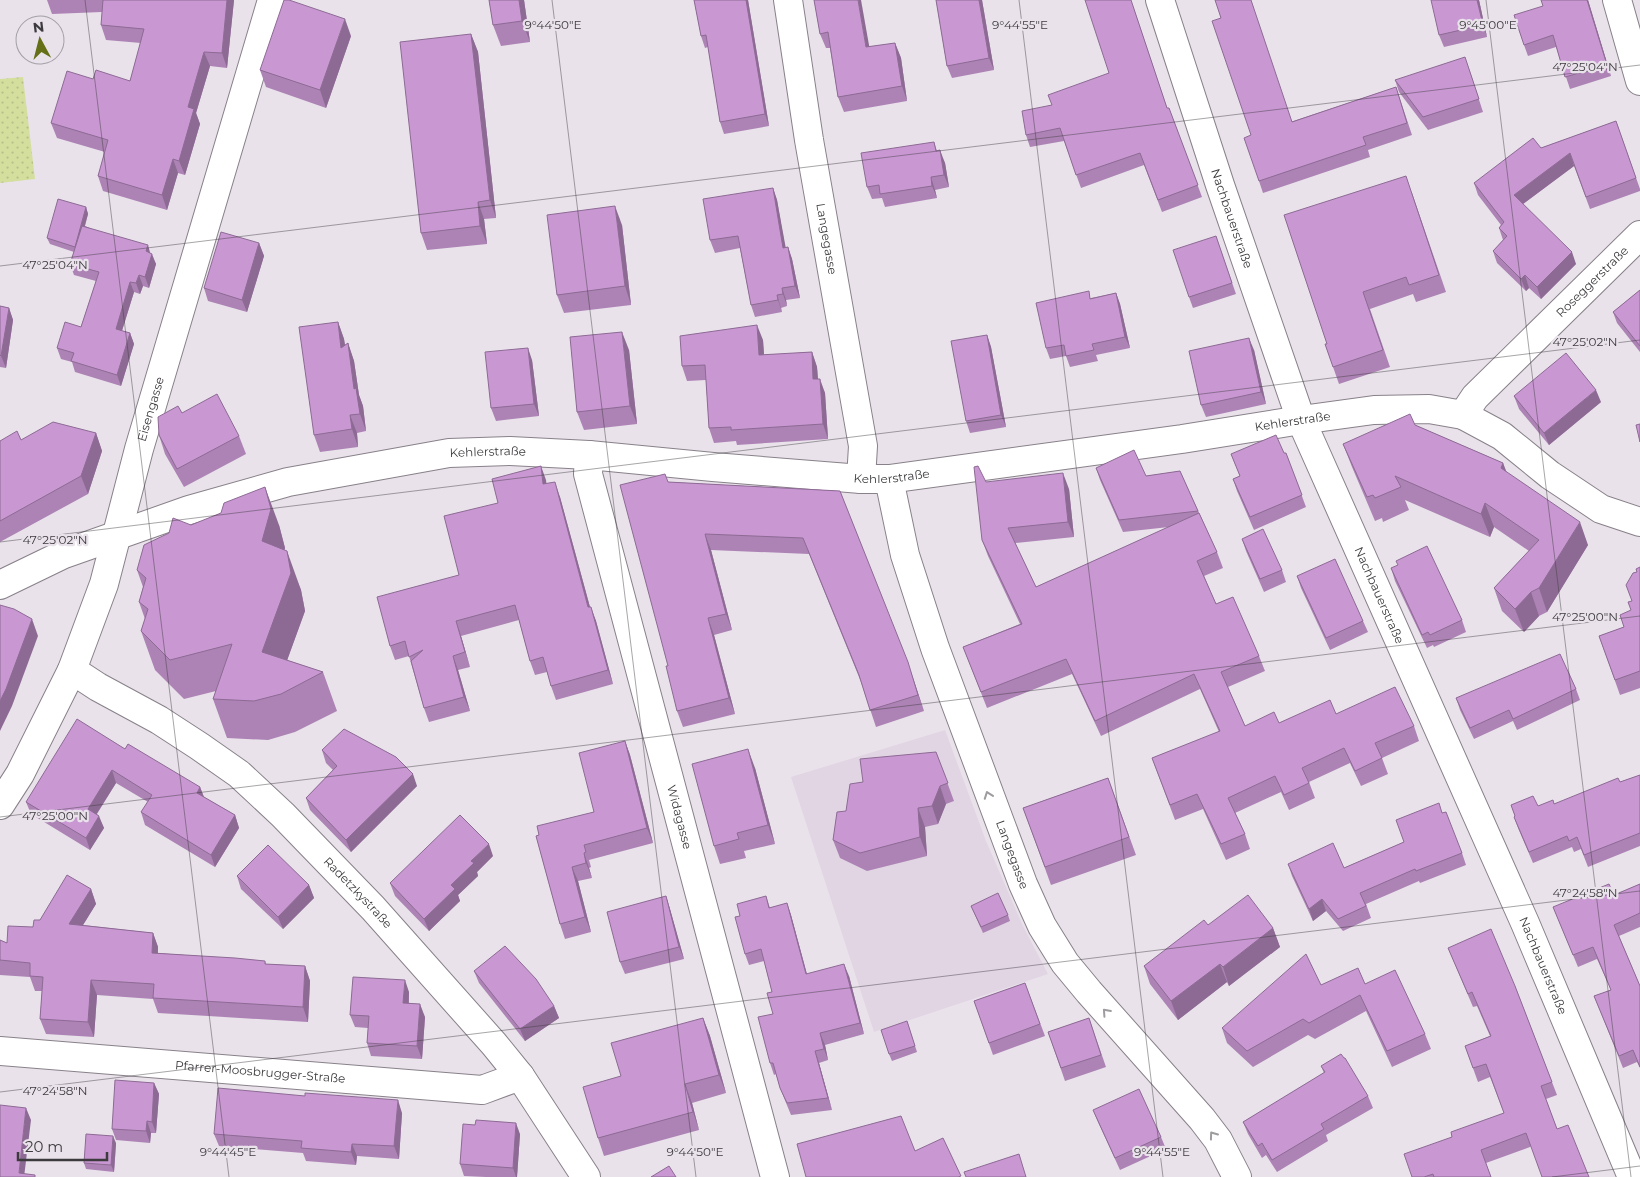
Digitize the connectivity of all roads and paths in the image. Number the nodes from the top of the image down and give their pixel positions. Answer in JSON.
{"nodes":[{"id":1,"x":272,"y":0,"type":"edge"},
{"id":2,"x":788,"y":0,"type":"edge"},
{"id":3,"x":1160,"y":0,"type":"edge"},
{"id":4,"x":1617,"y":0,"type":"edge"},
{"id":5,"x":1640,"y":81,"type":"edge"},
{"id":6,"x":1640,"y":236,"type":"edge"},
{"id":7,"x":1463,"y":415,"type":"junction"},
{"id":8,"x":1301,"y":420,"type":"junction"},
{"id":9,"x":589,"y":455,"type":"junction"},
{"id":10,"x":861,"y":479,"type":"junction"},
{"id":11,"x":889,"y":479,"type":"junction"},
{"id":12,"x":1640,"y":522,"type":"edge"},
{"id":13,"x":117,"y":534,"type":"junction"},
{"id":14,"x":0,"y":586,"type":"edge"},
{"id":15,"x":72,"y":670,"type":"junction"},
{"id":16,"x":0,"y":805,"type":"edge"},
{"id":17,"x":0,"y":1051,"type":"edge"},
{"id":18,"x":520,"y":1076,"type":"junction"},
{"id":19,"x":586,"y":1177,"type":"edge"},
{"id":20,"x":775,"y":1177,"type":"edge"},
{"id":21,"x":1237,"y":1177,"type":"edge"},
{"id":22,"x":1632,"y":1177,"type":"edge"}],
"edges":[{"from":1,"to":13,"type":"street","name":"Eisengasse"},
{"from":2,"to":10,"type":"street","name":"Langegasse"},
{"from":3,"to":8,"type":"street","name":"Nachbauerstraße"},
{"from":4,"to":5,"type":"street"},
{"from":6,"to":7,"type":"street","name":"Roseggerstraße"},
{"from":7,"to":8,"type":"street","name":"Kehlerstraße"},
{"from":7,"to":12,"type":"street","name":"Kehlerstraße"},
{"from":8,"to":11,"type":"street","name":"Kehlerstraße"},
{"from":8,"to":22,"type":"street","name":"Nachbauerstraße"},
{"from":9,"to":10,"type":"street","name":"Kehlerstraße"},
{"from":9,"to":13,"type":"street","name":"Kehlerstraße"},
{"from":9,"to":20,"type":"street","name":"Widagasse"},
{"from":10,"to":11,"type":"street","name":"Kehlerstraße"},
{"from":21,"to":11,"type":"street","name":"Langegasse","one_way":true},
{"from":13,"to":14,"type":"street","name":"Kehlerstraße"},
{"from":13,"to":15,"type":"street","name":"Eisengasse"},
{"from":15,"to":16,"type":"street","name":"Eisengasse"},
{"from":15,"to":18,"type":"street","name":"Radetzkystraße"},
{"from":17,"to":18,"type":"street","name":"Pfarrer-Moosbrugger-Straße"},
{"from":18,"to":19,"type":"street","name":"Radetzkystraße"}]}
